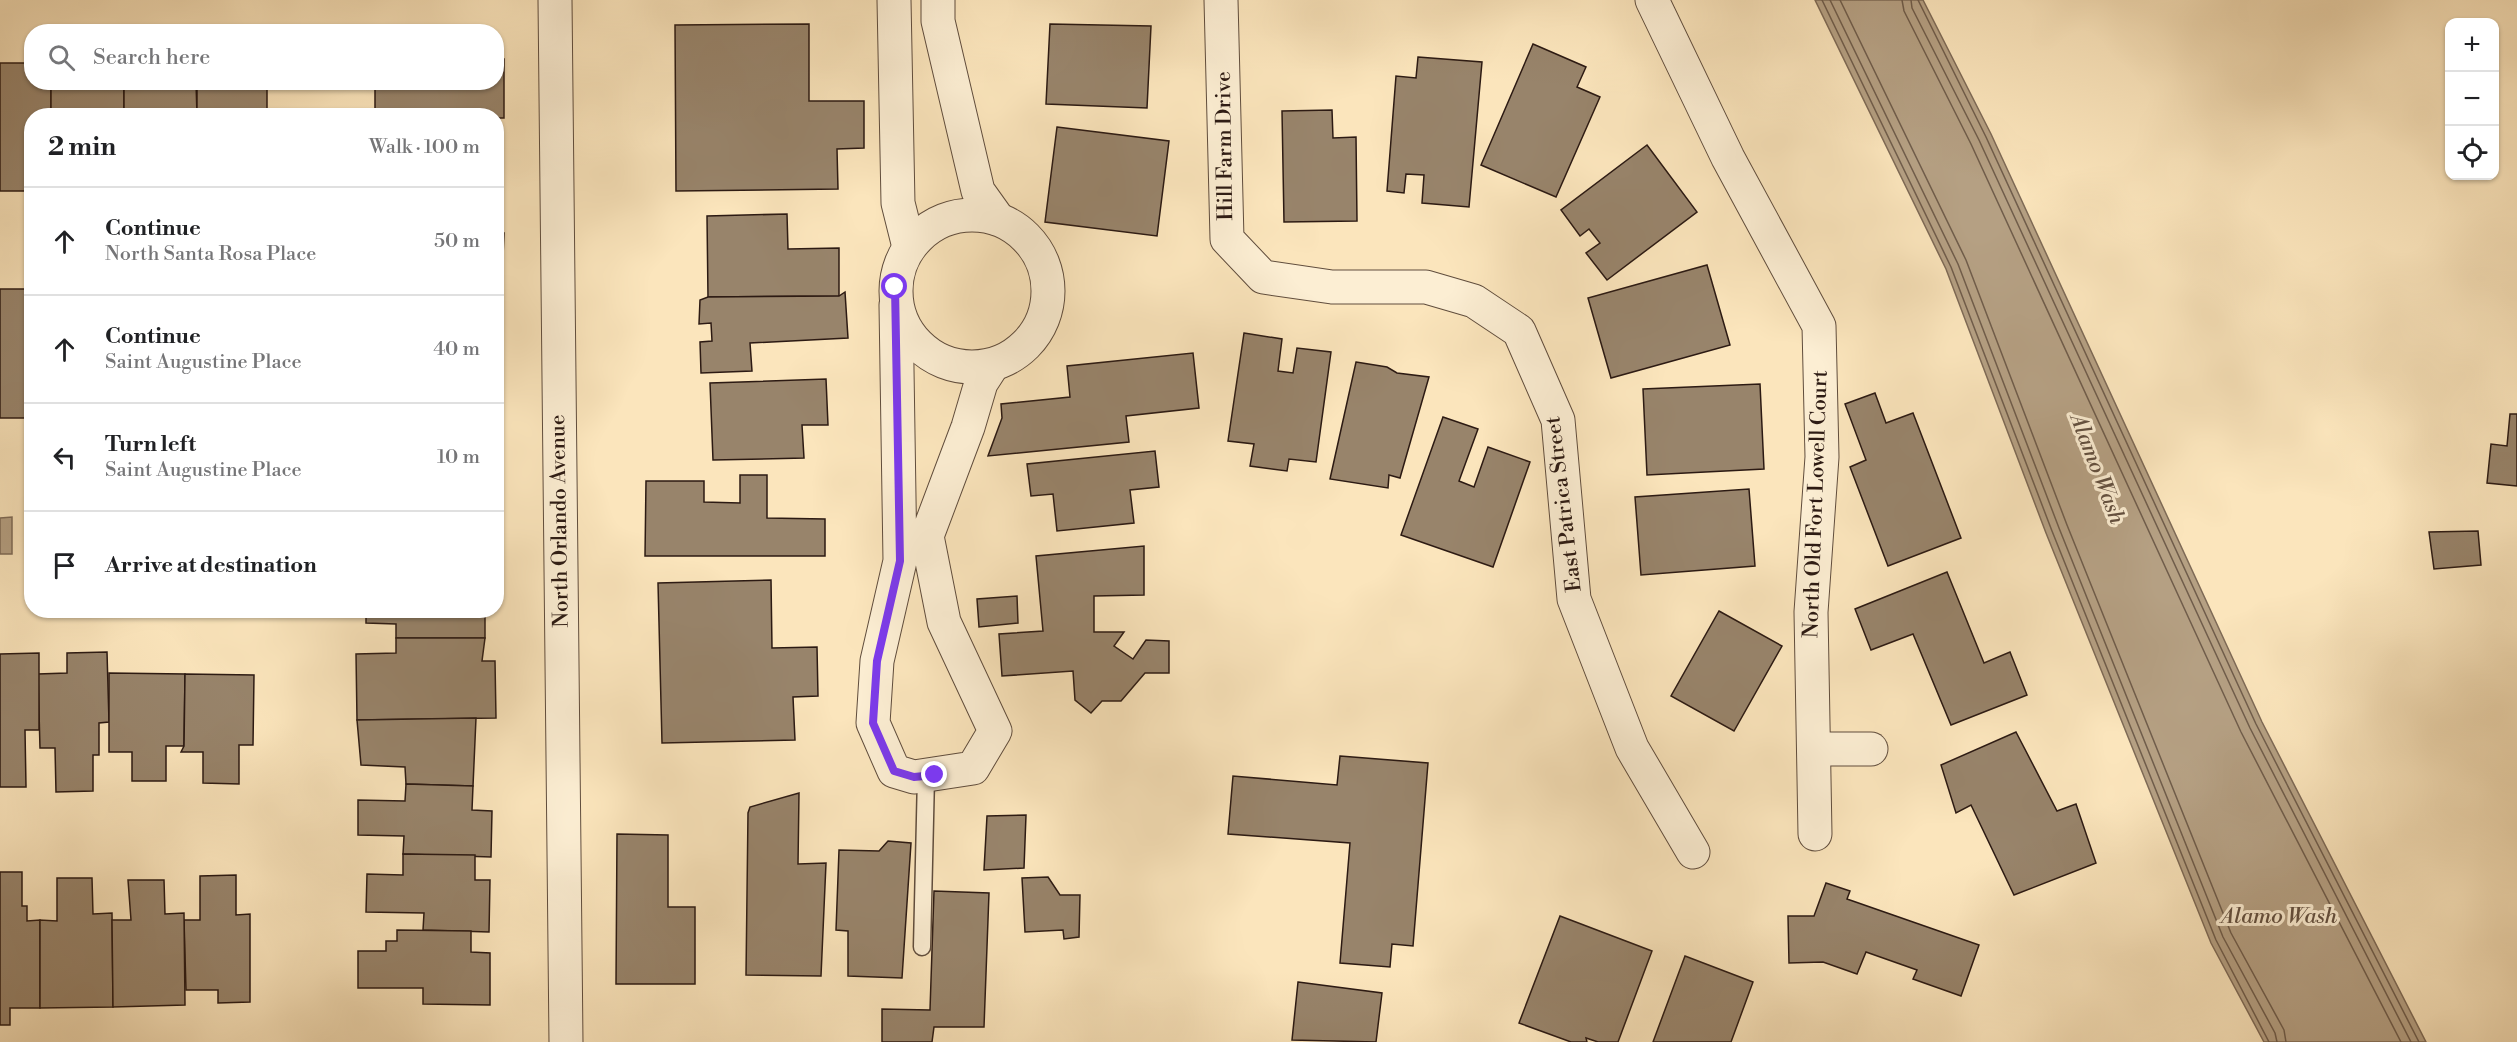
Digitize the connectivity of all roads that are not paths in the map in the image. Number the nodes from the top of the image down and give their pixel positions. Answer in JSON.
{"nodes":[{"id":1,"x":555,"y":0,"type":"edge"},
{"id":2,"x":894,"y":0,"type":"edge"},
{"id":3,"x":938,"y":0,"type":"edge"},
{"id":4,"x":1221,"y":0,"type":"edge"},
{"id":5,"x":1652,"y":0,"type":"edge"},
{"id":6,"x":998,"y":219,"type":"junction"},
{"id":7,"x":909,"y":247,"type":"junction"},
{"id":8,"x":1263,"y":277,"type":"joint"},
{"id":9,"x":896,"y":305,"type":"junction"},
{"id":10,"x":992,"y":366,"type":"junction"},
{"id":11,"x":1814,"y":749,"type":"junction"},
{"id":12,"x":1871,"y":749,"type":"dead end"},
{"id":13,"x":926,"y":776,"type":"junction"},
{"id":14,"x":1815,"y":834,"type":"dead end"},
{"id":15,"x":1693,"y":852,"type":"dead end"},
{"id":16,"x":922,"y":947,"type":"dead end"},
{"id":17,"x":566,"y":1042,"type":"edge"}],
"edges":[{"from":1,"to":17,"type":"street","name":"North Orlando Avenue"},
{"from":2,"to":7,"type":"street"},
{"from":3,"to":6,"type":"street"},
{"from":4,"to":8,"type":"street","name":"Hill Farm Drive"},
{"from":5,"to":11,"type":"street","name":"North Old Fort Lowell Court"},
{"from":6,"to":7,"type":"street"},
{"from":6,"to":10,"type":"street"},
{"from":7,"to":9,"type":"street"},
{"from":8,"to":15,"type":"street","name":"East Patrica Street"},
{"from":9,"to":10,"type":"street"},
{"from":9,"to":13,"type":"street"},
{"from":10,"to":13,"type":"street"},
{"from":11,"to":12,"type":"street"},
{"from":11,"to":14,"type":"street","name":"North Old Fort Lowell Court"},
{"from":13,"to":16,"type":"lane"}]}
